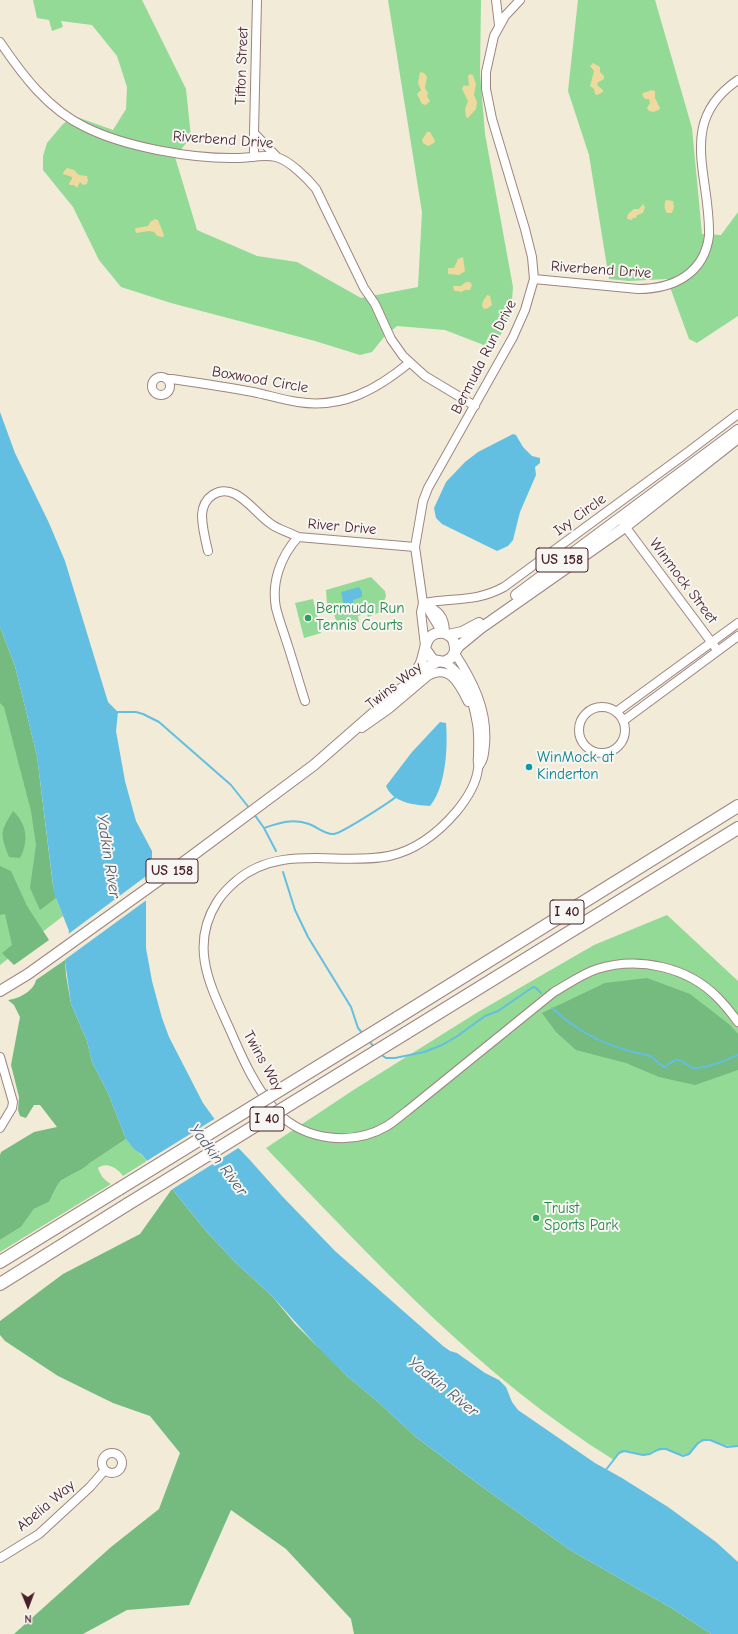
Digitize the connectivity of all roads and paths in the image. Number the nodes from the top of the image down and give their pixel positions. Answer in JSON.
{"nodes":[{"id":1,"x":257,"y":0,"type":"edge"},
{"id":2,"x":496,"y":0,"type":"edge"},
{"id":3,"x":520,"y":0,"type":"edge"},
{"id":4,"x":499,"y":26,"type":"junction"},
{"id":5,"x":0,"y":42,"type":"edge"},
{"id":6,"x":738,"y":80,"type":"edge"},
{"id":7,"x":254,"y":133,"type":"junction"},
{"id":8,"x":254,"y":157,"type":"junction"},
{"id":9,"x":277,"y":157,"type":"junction"},
{"id":10,"x":534,"y":279,"type":"junction"},
{"id":11,"x":409,"y":363,"type":"junction"},
{"id":12,"x":168,"y":379,"type":"dead end"},
{"id":13,"x":475,"y":406,"type":"junction"},
{"id":14,"x":738,"y":414,"type":"edge"},
{"id":15,"x":738,"y":430,"type":"edge"},
{"id":16,"x":738,"y":438,"type":"edge"},
{"id":17,"x":672,"y":479,"type":"junction"},
{"id":18,"x":625,"y":527,"type":"junction"},
{"id":19,"x":298,"y":537,"type":"junction"},
{"id":20,"x":415,"y":547,"type":"junction"},
{"id":21,"x":208,"y":551,"type":"dead end"},
{"id":22,"x":423,"y":602,"type":"junction"},
{"id":23,"x":738,"y":623,"type":"edge"},
{"id":24,"x":446,"y":634,"type":"junction"},
{"id":25,"x":738,"y":636,"type":"edge"},
{"id":26,"x":711,"y":643,"type":"junction"},
{"id":27,"x":426,"y":648,"type":"junction"},
{"id":28,"x":718,"y":651,"type":"junction"},
{"id":29,"x":455,"y":652,"type":"junction"},
{"id":30,"x":440,"y":662,"type":"junction"},
{"id":31,"x":401,"y":689,"type":"junction"},
{"id":32,"x":305,"y":701,"type":"dead end"},
{"id":33,"x":616,"y":712,"type":"junction"},
{"id":34,"x":475,"y":717,"type":"junction"},
{"id":35,"x":623,"y":721,"type":"junction"},
{"id":36,"x":337,"y":746,"type":"junction"},
{"id":37,"x":479,"y":766,"type":"junction"},
{"id":38,"x":738,"y":806,"type":"edge"},
{"id":39,"x":738,"y":828,"type":"edge"},
{"id":40,"x":0,"y":991,"type":"edge"},
{"id":41,"x":738,"y":1022,"type":"edge"},
{"id":42,"x":0,"y":1057,"type":"edge"},
{"id":43,"x":0,"y":1128,"type":"edge"},
{"id":44,"x":0,"y":1262,"type":"edge"},
{"id":45,"x":0,"y":1284,"type":"edge"},
{"id":46,"x":104,"y":1471,"type":"dead end"},
{"id":47,"x":0,"y":1557,"type":"edge"}],
"edges":[{"from":1,"to":7,"type":"street","name":"Tifton Street"},
{"from":2,"to":4,"type":"street"},
{"from":3,"to":4,"type":"street","name":"Bermuda Run Drive"},
{"from":4,"to":10,"type":"street","name":"Bermuda Run Drive"},
{"from":5,"to":8,"type":"street","name":"Riverbend Drive"},
{"from":6,"to":10,"type":"street","name":"Riverbend Drive"},
{"from":7,"to":8,"type":"street","name":"Tifton Street"},
{"from":7,"to":9,"type":"street"},
{"from":8,"to":9,"type":"street","name":"Riverbend Drive"},
{"from":9,"to":11,"type":"street","name":"Riverbend Drive"},
{"from":10,"to":13,"type":"street","name":"Bermuda Run Drive"},
{"from":11,"to":12,"type":"street","name":"Boxwood Circle"},
{"from":11,"to":13,"type":"street","name":"Riverbend Drive"},
{"from":13,"to":20,"type":"street","name":"Bermuda Run Drive"},
{"from":14,"to":22,"type":"street","name":"Ivy Circle"},
{"from":15,"to":17,"type":"main road","number":"US 158"},
{"from":16,"to":18,"type":"main road","number":"US 158"},
{"from":17,"to":18,"type":"street"},
{"from":17,"to":24,"type":"main road","number":"US 158"},
{"from":18,"to":26,"type":"street","name":"Winmock Street"},
{"from":18,"to":29,"type":"main road","number":"US 158"},
{"from":19,"to":20,"type":"street","name":"River Drive"},
{"from":19,"to":21,"type":"street"},
{"from":19,"to":32,"type":"street","name":"River Drive"},
{"from":20,"to":22,"type":"street","name":"Bermuda Run Drive"},
{"from":22,"to":24,"type":"street","name":"Bermuda Run Drive"},
{"from":22,"to":27,"type":"street","name":"Bermuda Run Drive"},
{"from":23,"to":26,"type":"street"},
{"from":24,"to":27,"type":"main road"},
{"from":24,"to":29,"type":"main road"},
{"from":25,"to":28,"type":"street"},
{"from":26,"to":28,"type":"street","name":"Winmock Street"},
{"from":26,"to":33,"type":"street"},
{"from":27,"to":30,"type":"main road"},
{"from":27,"to":31,"type":"main road","number":"US 158"},
{"from":28,"to":35,"type":"street"},
{"from":29,"to":30,"type":"main road"},
{"from":29,"to":37,"type":"street","name":"Twins Way"},
{"from":30,"to":31,"type":"main road","number":"US 158"},
{"from":30,"to":34,"type":"street","name":"Twins Way"},
{"from":31,"to":36,"type":"main road","number":"US 158"},
{"from":33,"to":35,"type":"street"},
{"from":33,"to":35,"type":"street"},
{"from":34,"to":36,"type":"street","name":"Twins Way"},
{"from":34,"to":37,"type":"street","name":"Twins Way"},
{"from":36,"to":40,"type":"main road","number":"US 158"},
{"from":37,"to":41,"type":"street","name":"Twins Way"},
{"from":38,"to":44,"type":"highway","number":"I 40","bridge":true},
{"from":39,"to":45,"type":"highway","number":"I 40","bridge":true},
{"from":42,"to":43,"type":"street"},
{"from":46,"to":47,"type":"street","name":"Abelia Way"}]}
